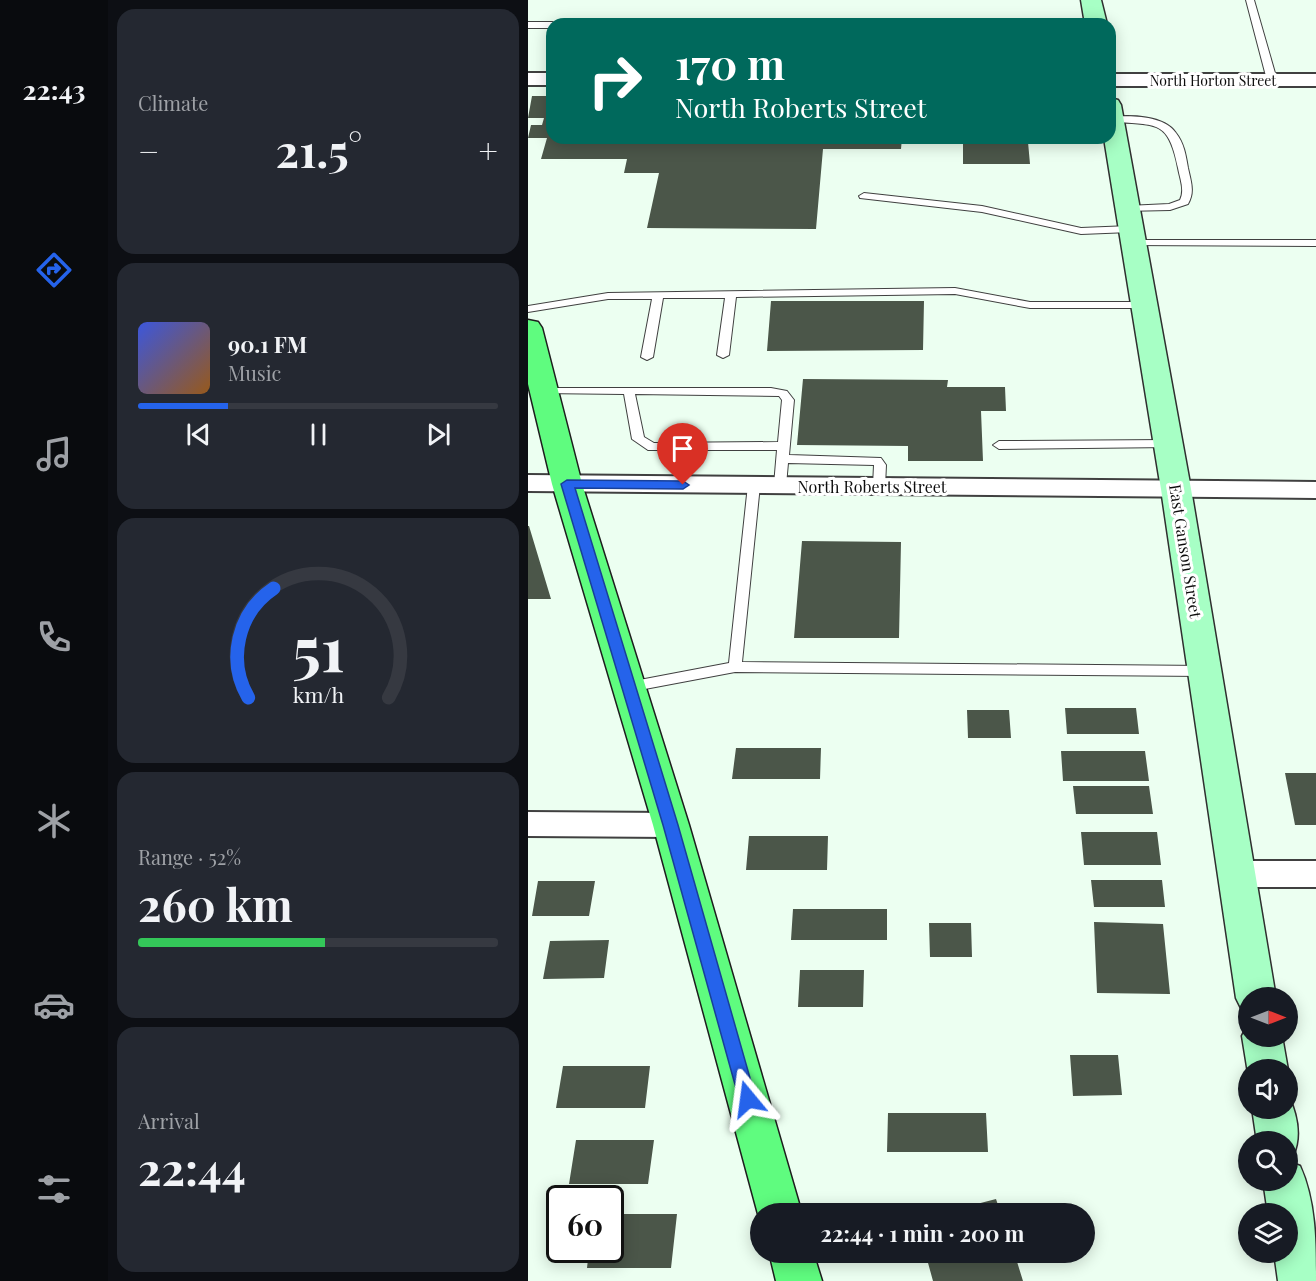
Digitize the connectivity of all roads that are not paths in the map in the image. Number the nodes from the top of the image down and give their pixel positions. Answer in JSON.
{"nodes":[{"id":1,"x":1091,"y":0,"type":"edge"},
{"id":2,"x":1250,"y":0,"type":"edge"},
{"id":3,"x":1095,"y":18,"type":"edge"},
{"id":4,"x":528,"y":25,"type":"edge"},
{"id":5,"x":546,"y":25,"type":"edge"},
{"id":6,"x":528,"y":79,"type":"edge"},
{"id":7,"x":546,"y":79,"type":"edge"},
{"id":8,"x":1116,"y":80,"type":"edge"},
{"id":9,"x":1272,"y":80,"type":"junction"},
{"id":10,"x":1316,"y":80,"type":"edge"},
{"id":11,"x":1116,"y":113,"type":"edge"},
{"id":12,"x":1116,"y":142,"type":"edge"},
{"id":13,"x":864,"y":196,"type":"dead end"},
{"id":14,"x":1130,"y":227,"type":"junction"},
{"id":15,"x":1316,"y":243,"type":"edge"},
{"id":16,"x":731,"y":294,"type":"junction"},
{"id":17,"x":658,"y":296,"type":"junction"},
{"id":18,"x":1144,"y":305,"type":"junction"},
{"id":19,"x":528,"y":309,"type":"edge"},
{"id":20,"x":528,"y":328,"type":"edge"},
{"id":21,"x":723,"y":355,"type":"dead end"},
{"id":22,"x":647,"y":357,"type":"dead end"},
{"id":23,"x":544,"y":391,"type":"junction"},
{"id":24,"x":629,"y":391,"type":"junction"},
{"id":25,"x":1168,"y":444,"type":"junction"},
{"id":26,"x":999,"y":445,"type":"dead end"},
{"id":27,"x":784,"y":446,"type":"junction"},
{"id":28,"x":782,"y":459,"type":"junction"},
{"id":29,"x":528,"y":483,"type":"edge"},
{"id":30,"x":567,"y":484,"type":"junction"},
{"id":31,"x":754,"y":485,"type":"junction"},
{"id":32,"x":780,"y":485,"type":"junction"},
{"id":33,"x":879,"y":486,"type":"junction"},
{"id":34,"x":1176,"y":489,"type":"junction"},
{"id":35,"x":1316,"y":490,"type":"edge"},
{"id":36,"x":735,"y":667,"type":"junction"},
{"id":37,"x":1205,"y":671,"type":"junction"},
{"id":38,"x":629,"y":687,"type":"junction"},
{"id":39,"x":528,"y":824,"type":"edge"},
{"id":40,"x":671,"y":825,"type":"junction"},
{"id":41,"x":1236,"y":874,"type":"junction"},
{"id":42,"x":1316,"y":874,"type":"edge"},
{"id":43,"x":1254,"y":987,"type":"edge"},
{"id":44,"x":1287,"y":1191,"type":"edge"},
{"id":45,"x":777,"y":1203,"type":"edge"},
{"id":46,"x":794,"y":1263,"type":"edge"},
{"id":47,"x":799,"y":1281,"type":"edge"},
{"id":48,"x":1300,"y":1281,"type":"edge"}],
"edges":[{"from":1,"to":3,"type":"street"},
{"from":2,"to":9,"type":"lane"},
{"from":4,"to":5,"type":"lane"},
{"from":6,"to":7,"type":"street"},
{"from":8,"to":9,"type":"street","name":"North Horton Street"},
{"from":9,"to":10,"type":"street","name":"North Horton Street"},
{"from":11,"to":14,"type":"lane"},
{"from":12,"to":14,"type":"street","name":"East Ganson Street"},
{"from":13,"to":14,"type":"lane"},
{"from":14,"to":15,"type":"lane"},
{"from":14,"to":18,"type":"street","name":"East Ganson Street"},
{"from":16,"to":17,"type":"lane"},
{"from":16,"to":18,"type":"lane"},
{"from":16,"to":21,"type":"lane"},
{"from":17,"to":19,"type":"lane"},
{"from":17,"to":22,"type":"lane"},
{"from":18,"to":25,"type":"street","name":"East Ganson Street"},
{"from":20,"to":23,"type":"main road"},
{"from":23,"to":24,"type":"lane"},
{"from":23,"to":30,"type":"main road"},
{"from":24,"to":27,"type":"lane"},
{"from":24,"to":27,"type":"lane"},
{"from":25,"to":26,"type":"lane"},
{"from":25,"to":34,"type":"street","name":"East Ganson Street"},
{"from":27,"to":28,"type":"lane"},
{"from":28,"to":32,"type":"lane"},
{"from":28,"to":33,"type":"lane"},
{"from":29,"to":30,"type":"street","name":"North Roberts Street"},
{"from":30,"to":31,"type":"street","name":"North Roberts Street"},
{"from":30,"to":38,"type":"main road"},
{"from":31,"to":32,"type":"street","name":"North Roberts Street"},
{"from":31,"to":36,"type":"lane"},
{"from":32,"to":33,"type":"street","name":"North Roberts Street"},
{"from":33,"to":34,"type":"street","name":"North Roberts Street"},
{"from":34,"to":35,"type":"street","name":"North Roberts Street"},
{"from":34,"to":37,"type":"street","name":"East Ganson Street"},
{"from":36,"to":37,"type":"lane"},
{"from":36,"to":38,"type":"lane"},
{"from":37,"to":41,"type":"street","name":"East Ganson Street"},
{"from":38,"to":40,"type":"main road"},
{"from":39,"to":40,"type":"street"},
{"from":40,"to":45,"type":"main road"},
{"from":41,"to":42,"type":"street"},
{"from":41,"to":43,"type":"street","name":"East Ganson Street"},
{"from":44,"to":48,"type":"street"},
{"from":46,"to":47,"type":"main road"}]}
